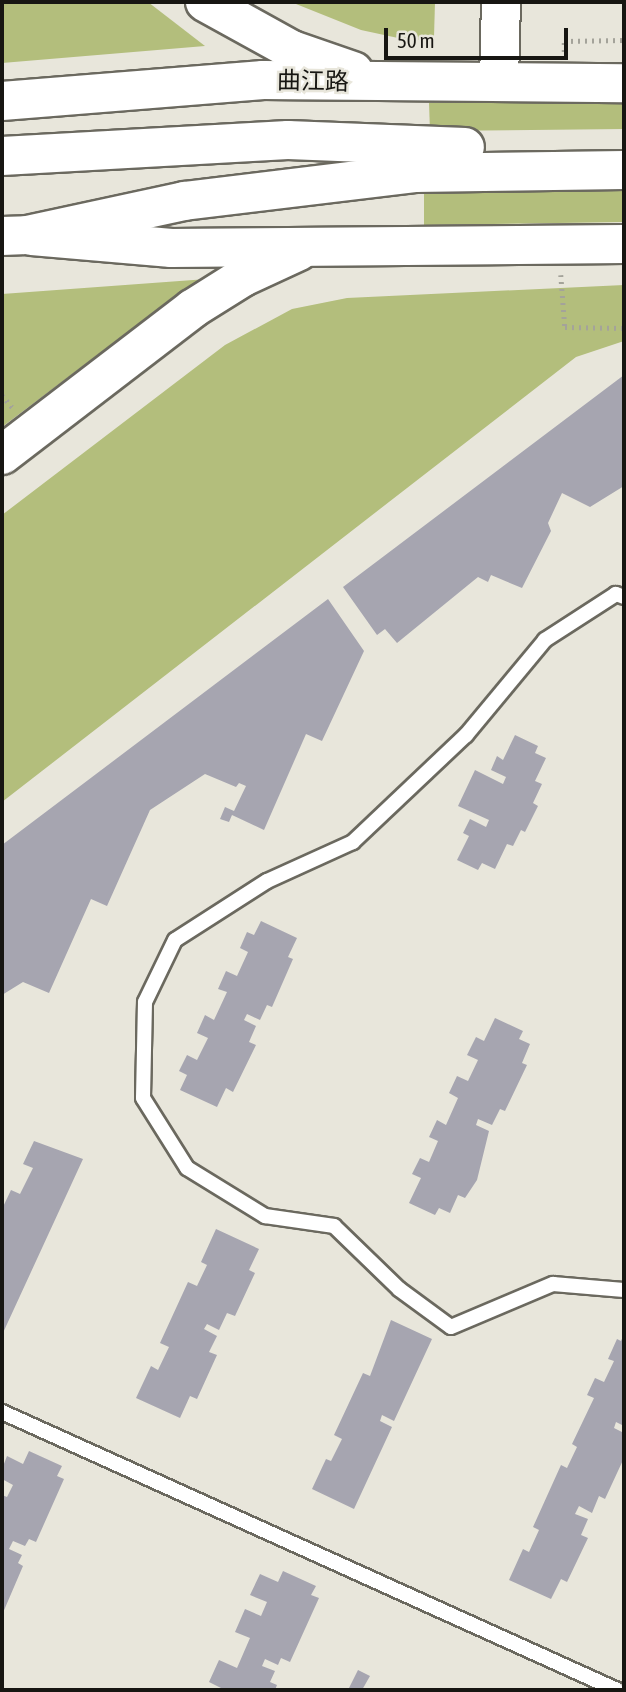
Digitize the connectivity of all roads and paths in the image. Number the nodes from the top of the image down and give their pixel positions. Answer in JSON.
{"nodes":[{"id":1,"x":205,"y":2,"type":"edge"},
{"id":2,"x":501,"y":2,"type":"edge"},
{"id":3,"x":624,"y":40,"type":"edge"},
{"id":4,"x":564,"y":41,"type":"dead end"},
{"id":5,"x":417,"y":82,"type":"junction"},
{"id":6,"x":499,"y":82,"type":"junction"},
{"id":7,"x":624,"y":83,"type":"edge"},
{"id":8,"x":2,"y":101,"type":"edge"},
{"id":9,"x":624,"y":145,"type":"edge"},
{"id":10,"x":2,"y":156,"type":"edge"},
{"id":11,"x":624,"y":170,"type":"edge"},
{"id":12,"x":14,"y":236,"type":"edge"},
{"id":13,"x":327,"y":244,"type":"junction"},
{"id":14,"x":624,"y":244,"type":"edge"},
{"id":15,"x":559,"y":246,"type":"junction"},
{"id":16,"x":624,"y":328,"type":"edge"},
{"id":17,"x":2,"y":395,"type":"edge"},
{"id":18,"x":13,"y":408,"type":"dead end"},
{"id":19,"x":2,"y":456,"type":"edge"},
{"id":20,"x":624,"y":597,"type":"edge"},
{"id":21,"x":624,"y":1290,"type":"edge"},
{"id":22,"x":2,"y":1412,"type":"edge"},
{"id":23,"x":617,"y":1690,"type":"edge"}],
"edges":[{"from":1,"to":5,"type":"main road"},
{"from":2,"to":6,"type":"main road"},
{"from":3,"to":4,"type":"path"},
{"from":5,"to":6,"type":"main road","name":"曲江路"},
{"from":5,"to":8,"type":"main road","name":"曲江路"},
{"from":6,"to":7,"type":"main road","name":"曲江路"},
{"from":9,"to":10,"type":"main road"},
{"from":11,"to":12,"type":"main road"},
{"from":12,"to":13,"type":"main road"},
{"from":13,"to":15,"type":"main road"},
{"from":13,"to":19,"type":"main road"},
{"from":14,"to":15,"type":"main road"},
{"from":15,"to":16,"type":"path"},
{"from":17,"to":18,"type":"path"},
{"from":20,"to":21,"type":"lane"},
{"from":22,"to":23,"type":"lane"}]}
